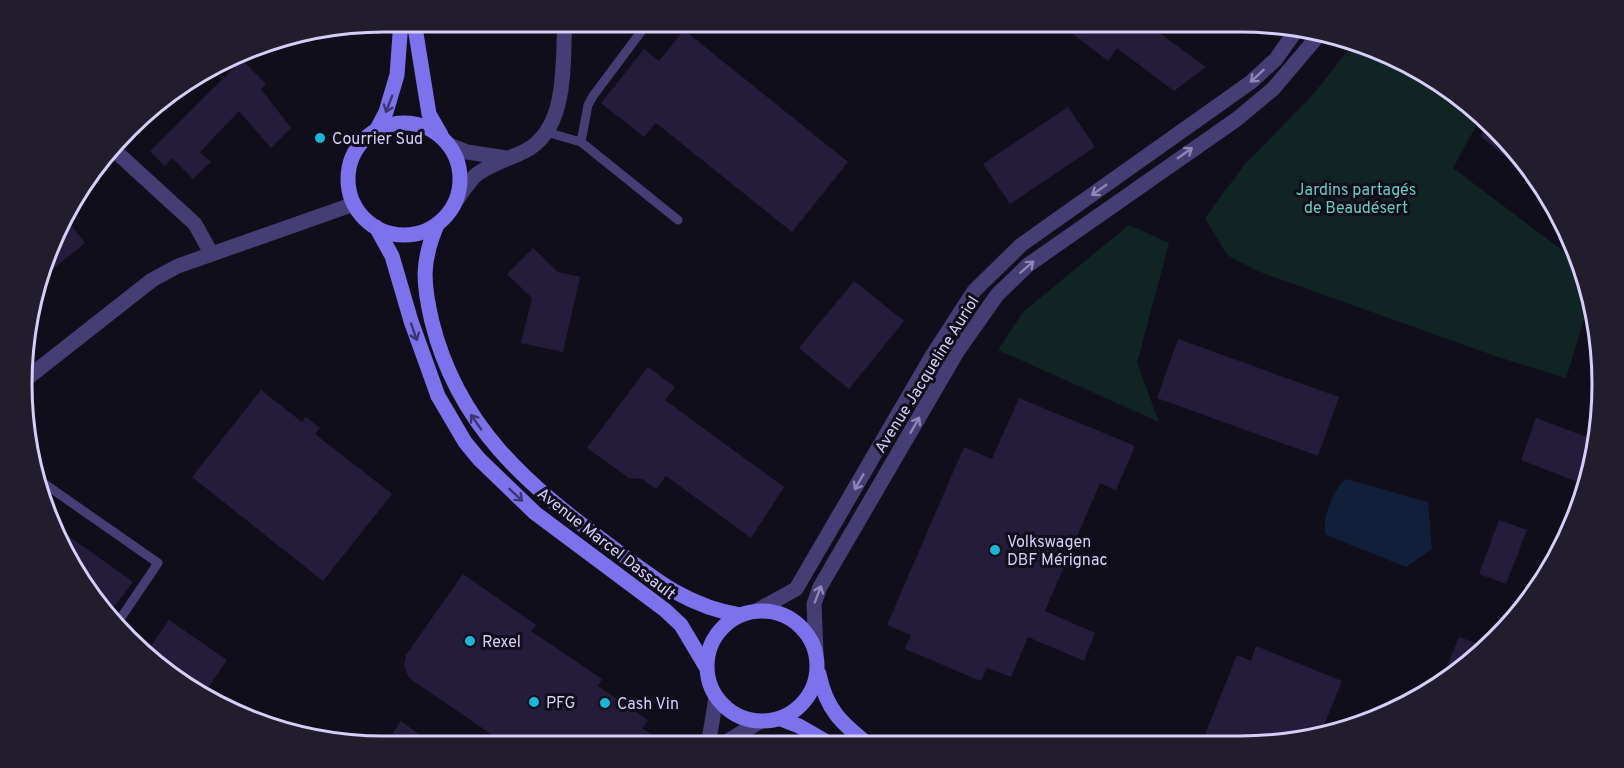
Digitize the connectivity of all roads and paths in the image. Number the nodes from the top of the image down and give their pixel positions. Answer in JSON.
{"nodes":[{"id":1,"x":400,"y":32,"type":"edge"},
{"id":2,"x":416,"y":32,"type":"edge"},
{"id":3,"x":564,"y":32,"type":"edge"},
{"id":4,"x":641,"y":32,"type":"edge"},
{"id":5,"x":1292,"y":36,"type":"edge"},
{"id":6,"x":1315,"y":40,"type":"edge"},
{"id":7,"x":376,"y":131,"type":"junction"},
{"id":8,"x":546,"y":132,"type":"junction"},
{"id":9,"x":446,"y":141,"type":"junction"},
{"id":10,"x":581,"y":142,"type":"junction"},
{"id":11,"x":118,"y":153,"type":"edge"},
{"id":12,"x":506,"y":158,"type":"junction"},
{"id":13,"x":456,"y":201,"type":"junction"},
{"id":14,"x":354,"y":204,"type":"junction"},
{"id":15,"x":678,"y":220,"type":"dead end"},
{"id":16,"x":436,"y":225,"type":"junction"},
{"id":17,"x":376,"y":227,"type":"junction"},
{"id":18,"x":211,"y":253,"type":"junction"},
{"id":19,"x":32,"y":374,"type":"edge"},
{"id":20,"x":47,"y":485,"type":"edge"},
{"id":21,"x":756,"y":611,"type":"junction"},
{"id":22,"x":740,"y":615,"type":"junction"},
{"id":23,"x":121,"y":618,"type":"edge"},
{"id":24,"x":816,"y":652,"type":"junction"},
{"id":25,"x":706,"y":667,"type":"junction"},
{"id":26,"x":818,"y":671,"type":"junction"},
{"id":27,"x":716,"y":698,"type":"junction"},
{"id":28,"x":781,"y":719,"type":"junction"},
{"id":29,"x":759,"y":722,"type":"junction"},
{"id":30,"x":710,"y":736,"type":"edge"},
{"id":31,"x":736,"y":736,"type":"edge"},
{"id":32,"x":816,"y":736,"type":"edge"},
{"id":33,"x":857,"y":736,"type":"edge"}],
"edges":[{"from":1,"to":7,"type":"main road","one_way":true},
{"from":2,"to":9,"type":"main road"},
{"from":3,"to":8,"type":"street"},
{"from":4,"to":10,"type":"lane"},
{"from":5,"to":21,"type":"street","name":"Avenue Jacqueline Auriol","one_way":true},
{"from":24,"to":6,"type":"street","name":"Avenue Jacqueline Auriol","one_way":true},
{"from":7,"to":9,"type":"main road"},
{"from":7,"to":14,"type":"main road"},
{"from":8,"to":10,"type":"lane"},
{"from":8,"to":12,"type":"street"},
{"from":9,"to":12,"type":"street"},
{"from":9,"to":13,"type":"main road"},
{"from":10,"to":15,"type":"lane"},
{"from":11,"to":18,"type":"street"},
{"from":12,"to":13,"type":"street"},
{"from":13,"to":16,"type":"main road"},
{"from":14,"to":17,"type":"main road"},
{"from":14,"to":18,"type":"street"},
{"from":16,"to":17,"type":"main road"},
{"from":22,"to":16,"type":"main road","name":"Avenue Marcel Dassault","one_way":true},
{"from":17,"to":25,"type":"main road","name":"Avenue Marcel Dassault","one_way":true},
{"from":18,"to":19,"type":"street"},
{"from":20,"to":23,"type":"lane"},
{"from":21,"to":22,"type":"main road"},
{"from":21,"to":24,"type":"main road"},
{"from":22,"to":25,"type":"main road"},
{"from":24,"to":26,"type":"main road"},
{"from":25,"to":27,"type":"main road"},
{"from":26,"to":28,"type":"main road"},
{"from":26,"to":33,"type":"main road"},
{"from":27,"to":29,"type":"main road"},
{"from":27,"to":30,"type":"street"},
{"from":28,"to":29,"type":"main road"},
{"from":28,"to":32,"type":"main road"},
{"from":29,"to":31,"type":"street"}]}
